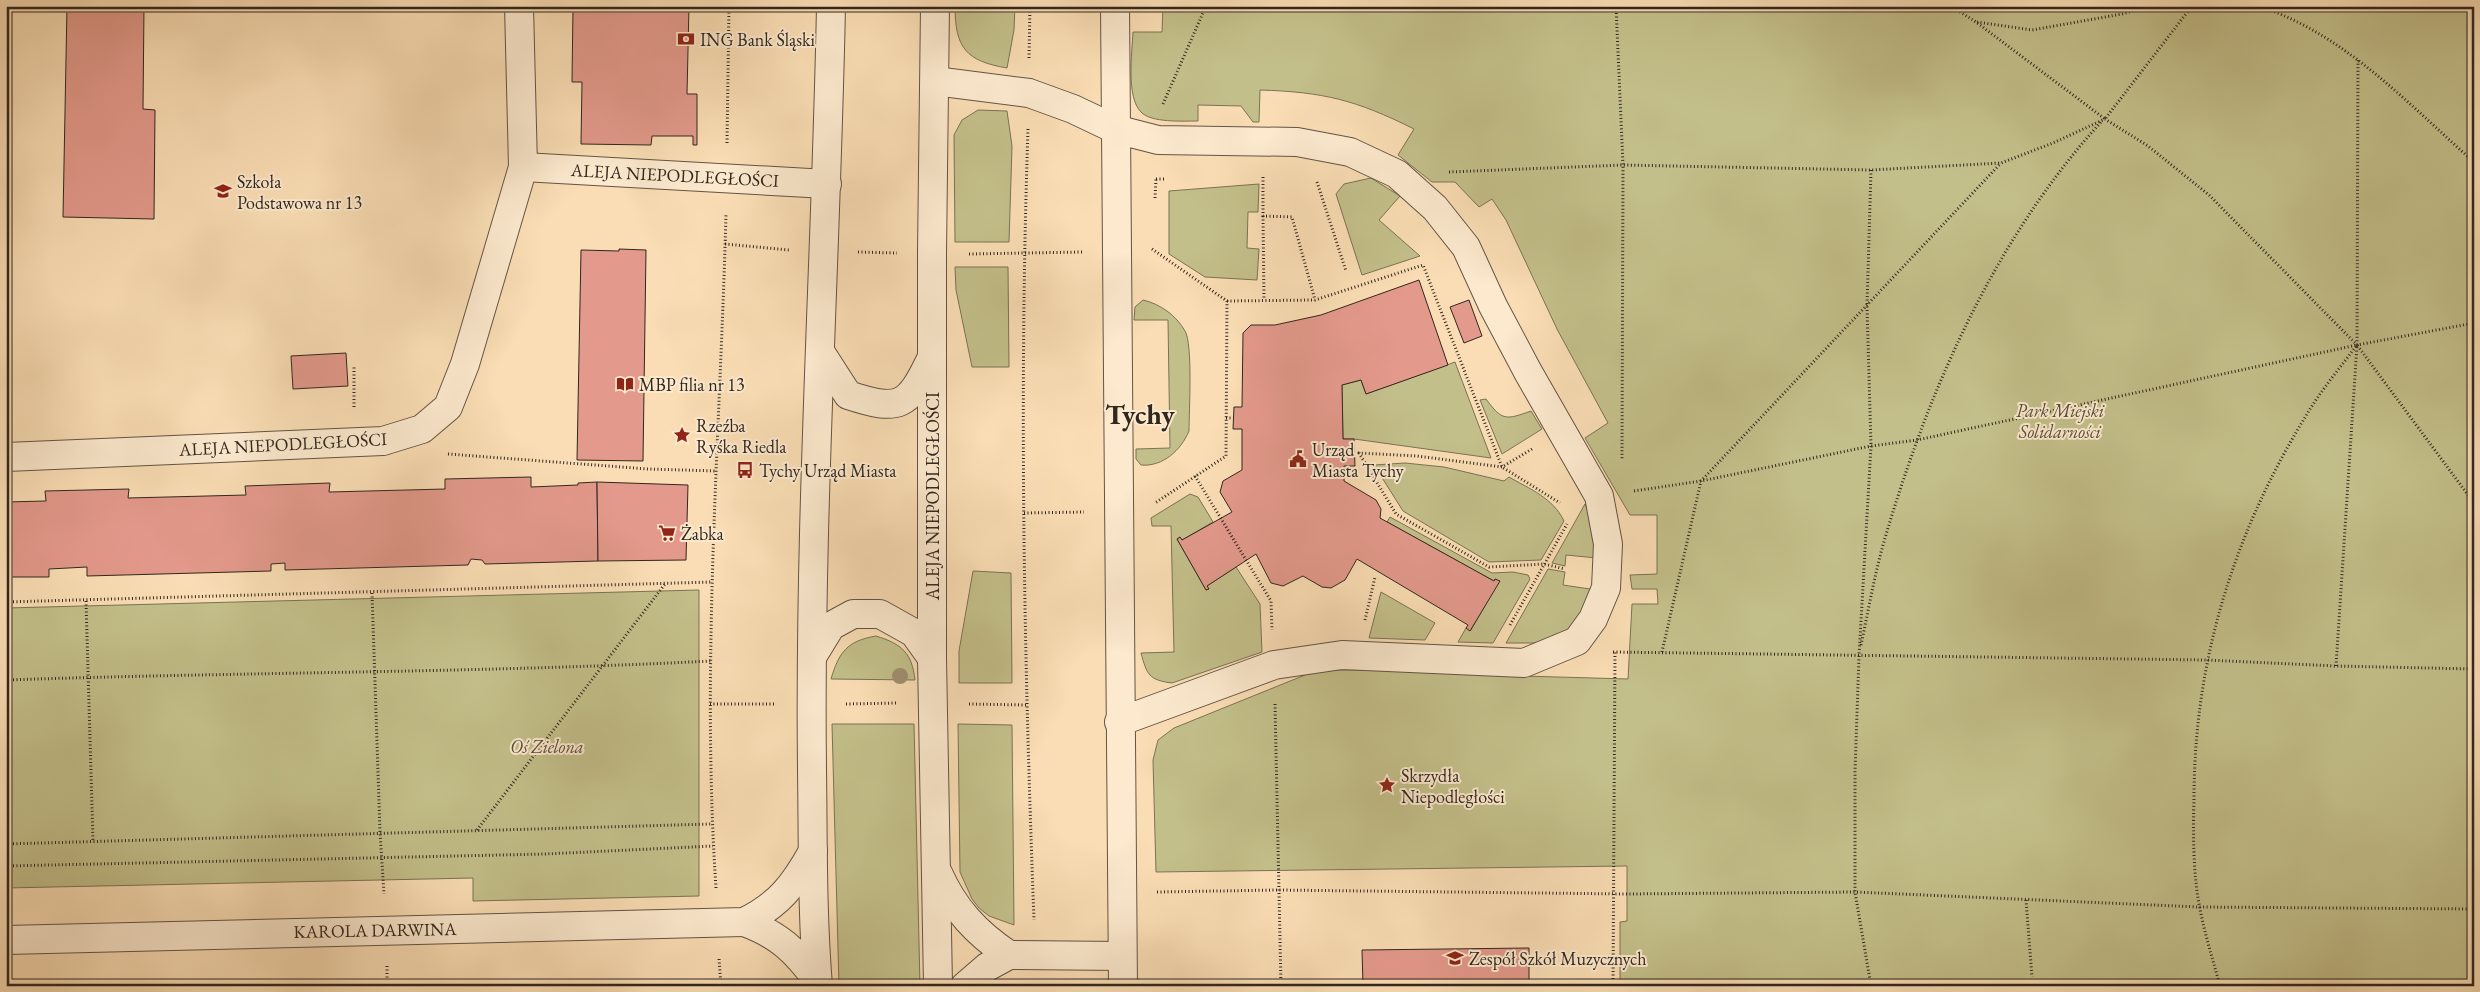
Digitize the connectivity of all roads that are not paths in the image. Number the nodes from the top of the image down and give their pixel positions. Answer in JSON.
{"nodes":[{"id":1,"x":519,"y":6,"type":"edge"},
{"id":2,"x":831,"y":6,"type":"edge"},
{"id":3,"x":935,"y":6,"type":"edge"},
{"id":4,"x":1115,"y":6,"type":"edge"},
{"id":5,"x":935,"y":82,"type":"junction"},
{"id":6,"x":1115,"y":129,"type":"junction"},
{"id":7,"x":523,"y":167,"type":"junction"},
{"id":8,"x":828,"y":184,"type":"junction"},
{"id":9,"x":821,"y":353,"type":"junction"},
{"id":10,"x":933,"y":357,"type":"junction"},
{"id":11,"x":6,"y":457,"type":"edge"},
{"id":12,"x":812,"y":658,"type":"junction"},
{"id":13,"x":932,"y":658,"type":"junction"},
{"id":14,"x":1119,"y":722,"type":"junction"},
{"id":15,"x":813,"y":851,"type":"junction"},
{"id":16,"x":935,"y":865,"type":"junction"},
{"id":17,"x":744,"y":922,"type":"junction"},
{"id":18,"x":6,"y":940,"type":"edge"},
{"id":19,"x":1009,"y":955,"type":"junction"},
{"id":20,"x":1122,"y":956,"type":"junction"},
{"id":21,"x":818,"y":983,"type":"edge"},
{"id":22,"x":938,"y":986,"type":"edge"},
{"id":23,"x":965,"y":986,"type":"edge"},
{"id":24,"x":1123,"y":986,"type":"edge"}],
"edges":[{"from":1,"to":7,"type":"street","name":"ALEJA NIEPODLEGŁOŚCI"},
{"from":2,"to":8,"type":"street"},
{"from":3,"to":5,"type":"street","name":"ALEJA NIEPODLEGŁOŚCI"},
{"from":4,"to":6,"type":"street"},
{"from":5,"to":6,"type":"street"},
{"from":5,"to":10,"type":"street","name":"ALEJA NIEPODLEGŁOŚCI"},
{"from":6,"to":14,"type":"street"},
{"from":6,"to":14,"type":"street"},
{"from":7,"to":8,"type":"street","name":"ALEJA NIEPODLEGŁOŚCI"},
{"from":7,"to":11,"type":"street","name":"ALEJA NIEPODLEGŁOŚCI"},
{"from":8,"to":9,"type":"street"},
{"from":9,"to":10,"type":"street"},
{"from":9,"to":12,"type":"street"},
{"from":10,"to":13,"type":"street","name":"ALEJA NIEPODLEGŁOŚCI"},
{"from":12,"to":13,"type":"street"},
{"from":12,"to":15,"type":"street"},
{"from":13,"to":16,"type":"street","name":"ALEJA NIEPODLEGŁOŚCI"},
{"from":14,"to":20,"type":"street"},
{"from":15,"to":17,"type":"street","name":"KAROLA DARWINA"},
{"from":15,"to":21,"type":"street"},
{"from":16,"to":19,"type":"street"},
{"from":16,"to":22,"type":"street","name":"ALEJA NIEPODLEGŁOŚCI"},
{"from":17,"to":18,"type":"street","name":"KAROLA DARWINA"},
{"from":17,"to":21,"type":"street","name":"KAROLA DARWINA"},
{"from":19,"to":20,"type":"street"},
{"from":19,"to":23,"type":"street"},
{"from":20,"to":24,"type":"street"}]}
